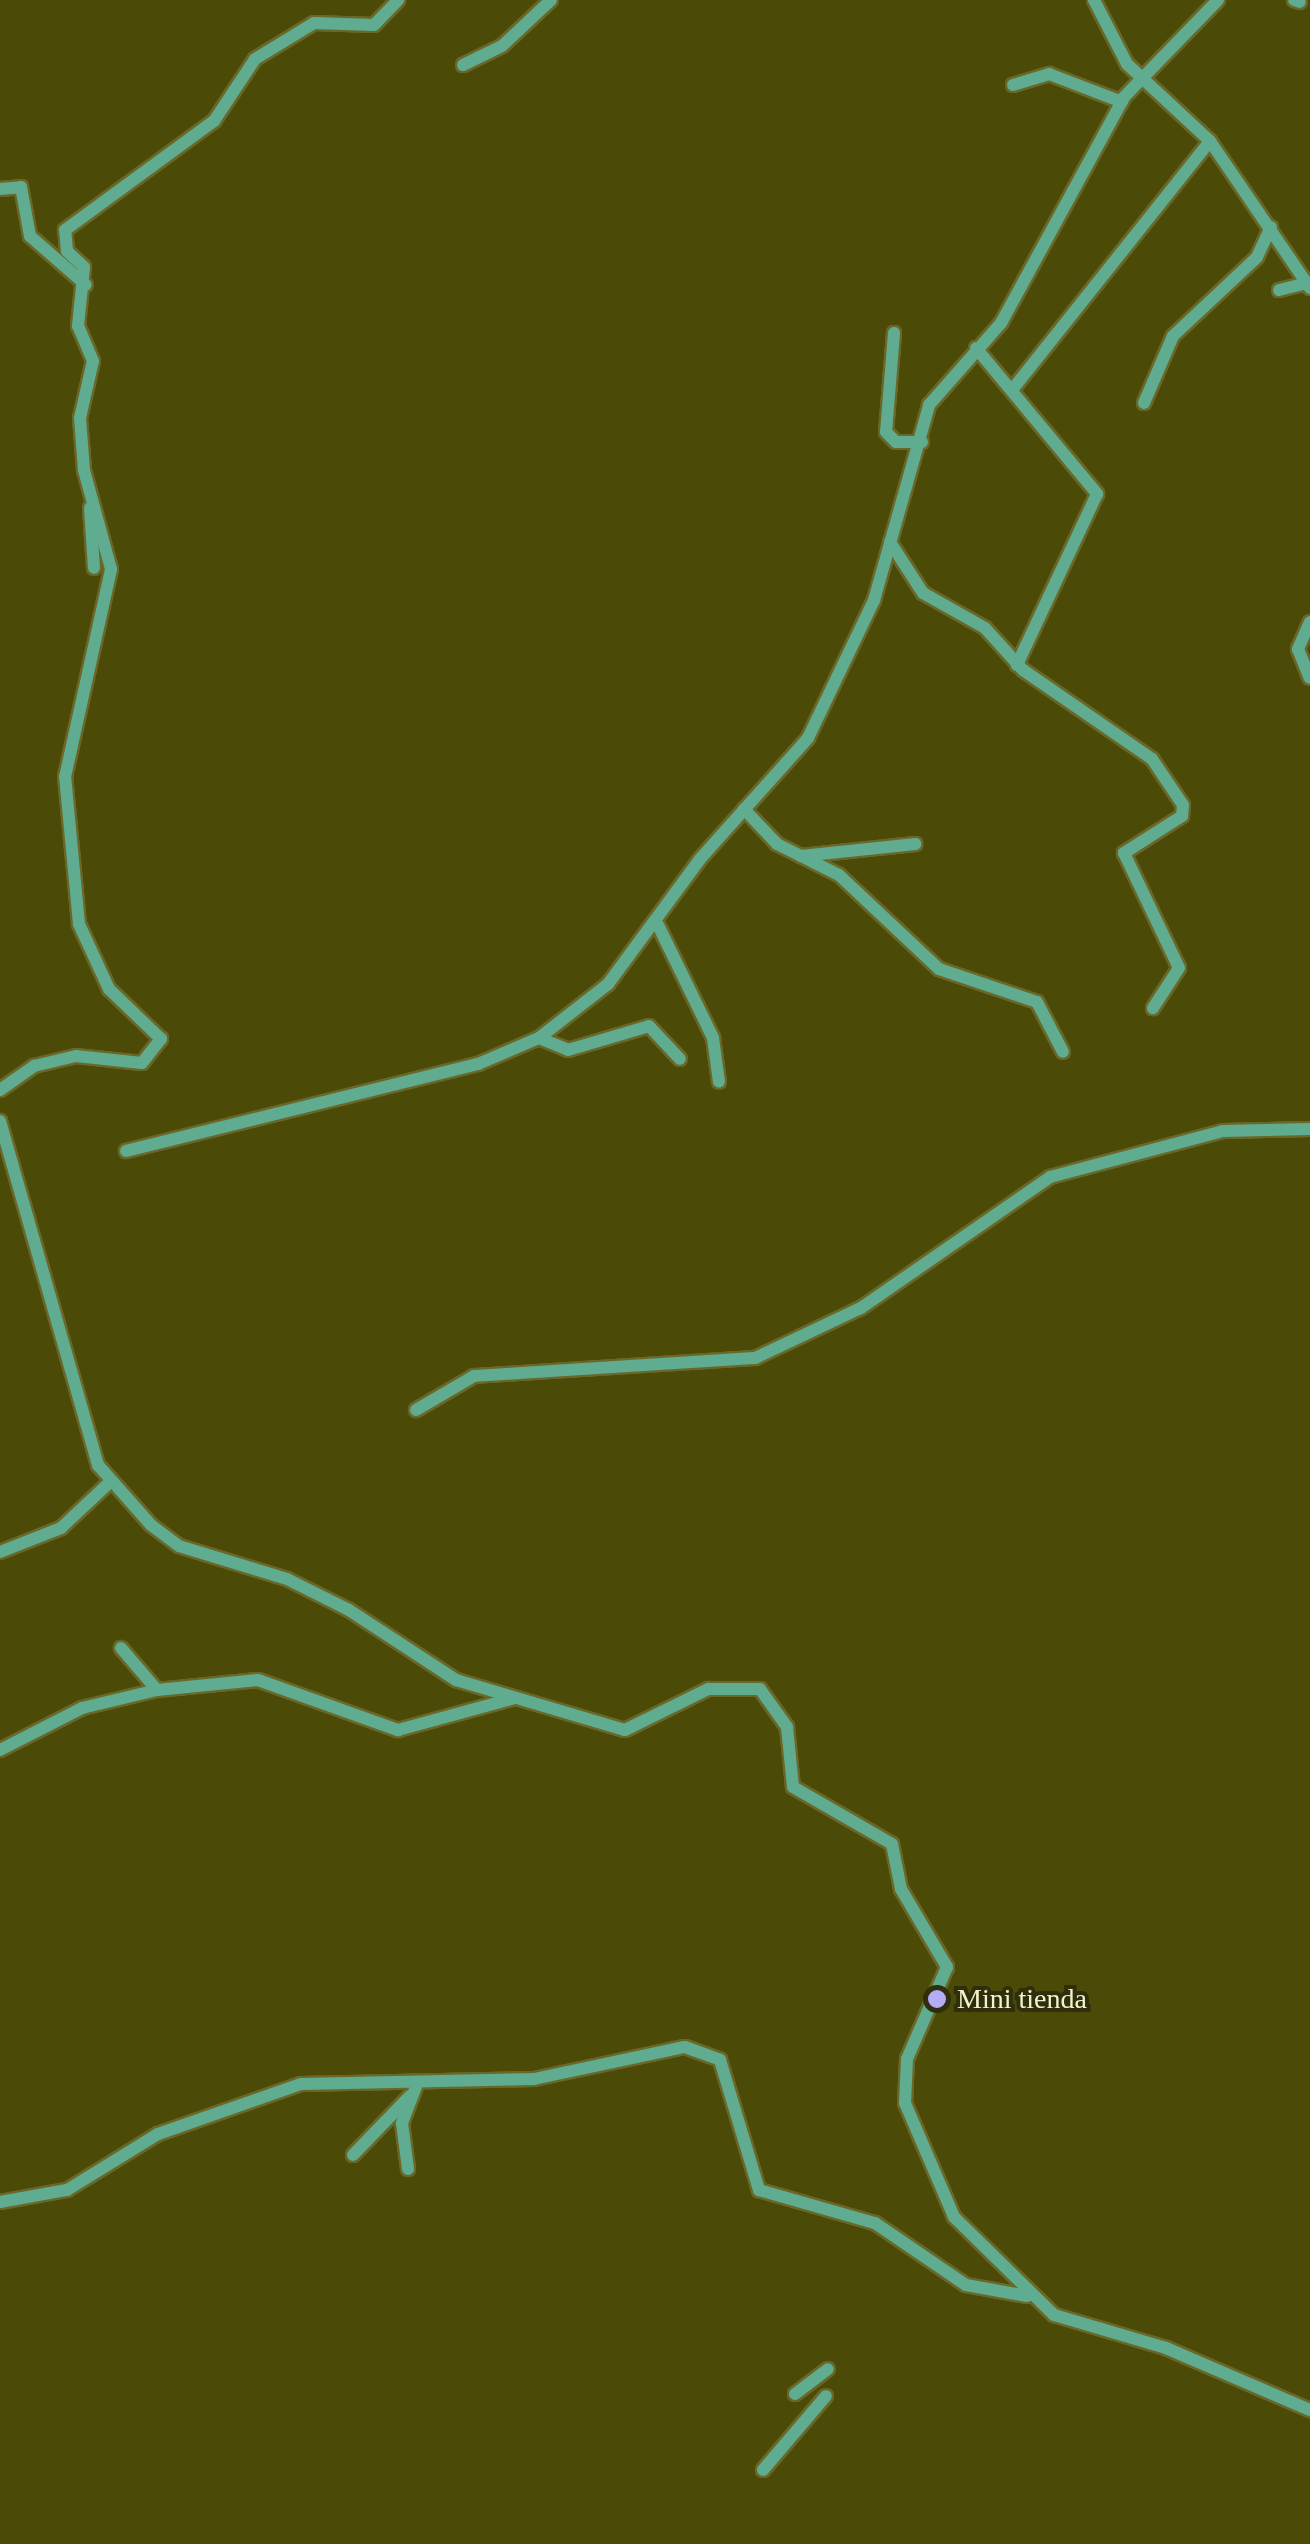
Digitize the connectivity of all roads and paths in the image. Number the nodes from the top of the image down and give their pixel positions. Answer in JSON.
{"nodes":[{"id":1,"x":398,"y":0,"type":"edge"},
{"id":2,"x":551,"y":0,"type":"edge"},
{"id":3,"x":1094,"y":0,"type":"edge"},
{"id":4,"x":1218,"y":0,"type":"edge"},
{"id":5,"x":463,"y":65,"type":"dead end"},
{"id":6,"x":1142,"y":77,"type":"junction"},
{"id":7,"x":1013,"y":85,"type":"dead end"},
{"id":8,"x":1122,"y":102,"type":"junction"},
{"id":9,"x":1210,"y":140,"type":"junction"},
{"id":10,"x":0,"y":189,"type":"edge"},
{"id":11,"x":1271,"y":226,"type":"junction"},
{"id":12,"x":86,"y":285,"type":"junction"},
{"id":13,"x":1308,"y":286,"type":"edge"},
{"id":14,"x":1278,"y":290,"type":"dead end"},
{"id":15,"x":894,"y":333,"type":"dead end"},
{"id":16,"x":976,"y":348,"type":"junction"},
{"id":17,"x":1012,"y":390,"type":"junction"},
{"id":18,"x":1144,"y":403,"type":"dead end"},
{"id":19,"x":922,"y":442,"type":"junction"},
{"id":20,"x":84,"y":471,"type":"junction"},
{"id":21,"x":890,"y":542,"type":"junction"},
{"id":22,"x":94,"y":568,"type":"dead end"},
{"id":23,"x":1310,"y":622,"type":"edge"},
{"id":24,"x":1016,"y":664,"type":"junction"},
{"id":25,"x":1310,"y":678,"type":"edge"},
{"id":26,"x":744,"y":809,"type":"junction"},
{"id":27,"x":915,"y":844,"type":"dead end"},
{"id":28,"x":801,"y":856,"type":"junction"},
{"id":29,"x":658,"y":926,"type":"junction"},
{"id":30,"x":1152,"y":1008,"type":"dead end"},
{"id":31,"x":539,"y":1038,"type":"junction"},
{"id":32,"x":1063,"y":1052,"type":"dead end"},
{"id":33,"x":680,"y":1059,"type":"dead end"},
{"id":34,"x":719,"y":1082,"type":"dead end"},
{"id":35,"x":0,"y":1090,"type":"edge"},
{"id":36,"x":0,"y":1121,"type":"edge"},
{"id":37,"x":1310,"y":1129,"type":"edge"},
{"id":38,"x":126,"y":1151,"type":"dead end"},
{"id":39,"x":416,"y":1410,"type":"dead end"},
{"id":40,"x":110,"y":1482,"type":"junction"},
{"id":41,"x":0,"y":1552,"type":"edge"},
{"id":42,"x":121,"y":1648,"type":"dead end"},
{"id":43,"x":157,"y":1690,"type":"junction"},
{"id":44,"x":514,"y":1698,"type":"junction"},
{"id":45,"x":0,"y":1750,"type":"edge"},
{"id":46,"x":414,"y":2089,"type":"junction"},
{"id":47,"x":353,"y":2155,"type":"dead end"},
{"id":48,"x":408,"y":2169,"type":"dead end"},
{"id":49,"x":0,"y":2202,"type":"edge"},
{"id":50,"x":1027,"y":2296,"type":"junction"},
{"id":51,"x":828,"y":2368,"type":"dead end"},
{"id":52,"x":795,"y":2394,"type":"dead end"},
{"id":53,"x":826,"y":2396,"type":"dead end"},
{"id":54,"x":1310,"y":2410,"type":"edge"},
{"id":55,"x":763,"y":2470,"type":"dead end"}],
"edges":[{"from":1,"to":12,"type":"street"},
{"from":2,"to":5,"type":"street"},
{"from":3,"to":6,"type":"street"},
{"from":4,"to":6,"type":"street"},
{"from":6,"to":8,"type":"street"},
{"from":6,"to":9,"type":"street"},
{"from":7,"to":8,"type":"street"},
{"from":8,"to":16,"type":"street"},
{"from":9,"to":11,"type":"street"},
{"from":9,"to":17,"type":"street"},
{"from":10,"to":12,"type":"street"},
{"from":11,"to":13,"type":"street"},
{"from":11,"to":18,"type":"street"},
{"from":12,"to":20,"type":"street"},
{"from":13,"to":14,"type":"street"},
{"from":15,"to":19,"type":"street"},
{"from":16,"to":17,"type":"street"},
{"from":16,"to":19,"type":"street"},
{"from":17,"to":24,"type":"street"},
{"from":19,"to":21,"type":"street"},
{"from":20,"to":22,"type":"street"},
{"from":20,"to":35,"type":"street"},
{"from":21,"to":24,"type":"street"},
{"from":21,"to":26,"type":"street"},
{"from":23,"to":25,"type":"street"},
{"from":24,"to":30,"type":"street"},
{"from":26,"to":28,"type":"street"},
{"from":26,"to":29,"type":"street"},
{"from":27,"to":28,"type":"street"},
{"from":28,"to":32,"type":"street"},
{"from":29,"to":31,"type":"street"},
{"from":29,"to":34,"type":"street"},
{"from":31,"to":33,"type":"street"},
{"from":31,"to":38,"type":"street"},
{"from":36,"to":40,"type":"street"},
{"from":37,"to":39,"type":"street"},
{"from":40,"to":41,"type":"street"},
{"from":40,"to":44,"type":"street"},
{"from":42,"to":43,"type":"street"},
{"from":43,"to":44,"type":"street"},
{"from":43,"to":45,"type":"street"},
{"from":44,"to":50,"type":"street"},
{"from":46,"to":47,"type":"street"},
{"from":46,"to":48,"type":"street"},
{"from":46,"to":49,"type":"street"},
{"from":46,"to":50,"type":"street"},
{"from":50,"to":54,"type":"street"},
{"from":51,"to":52,"type":"street"},
{"from":53,"to":55,"type":"street"}]}
